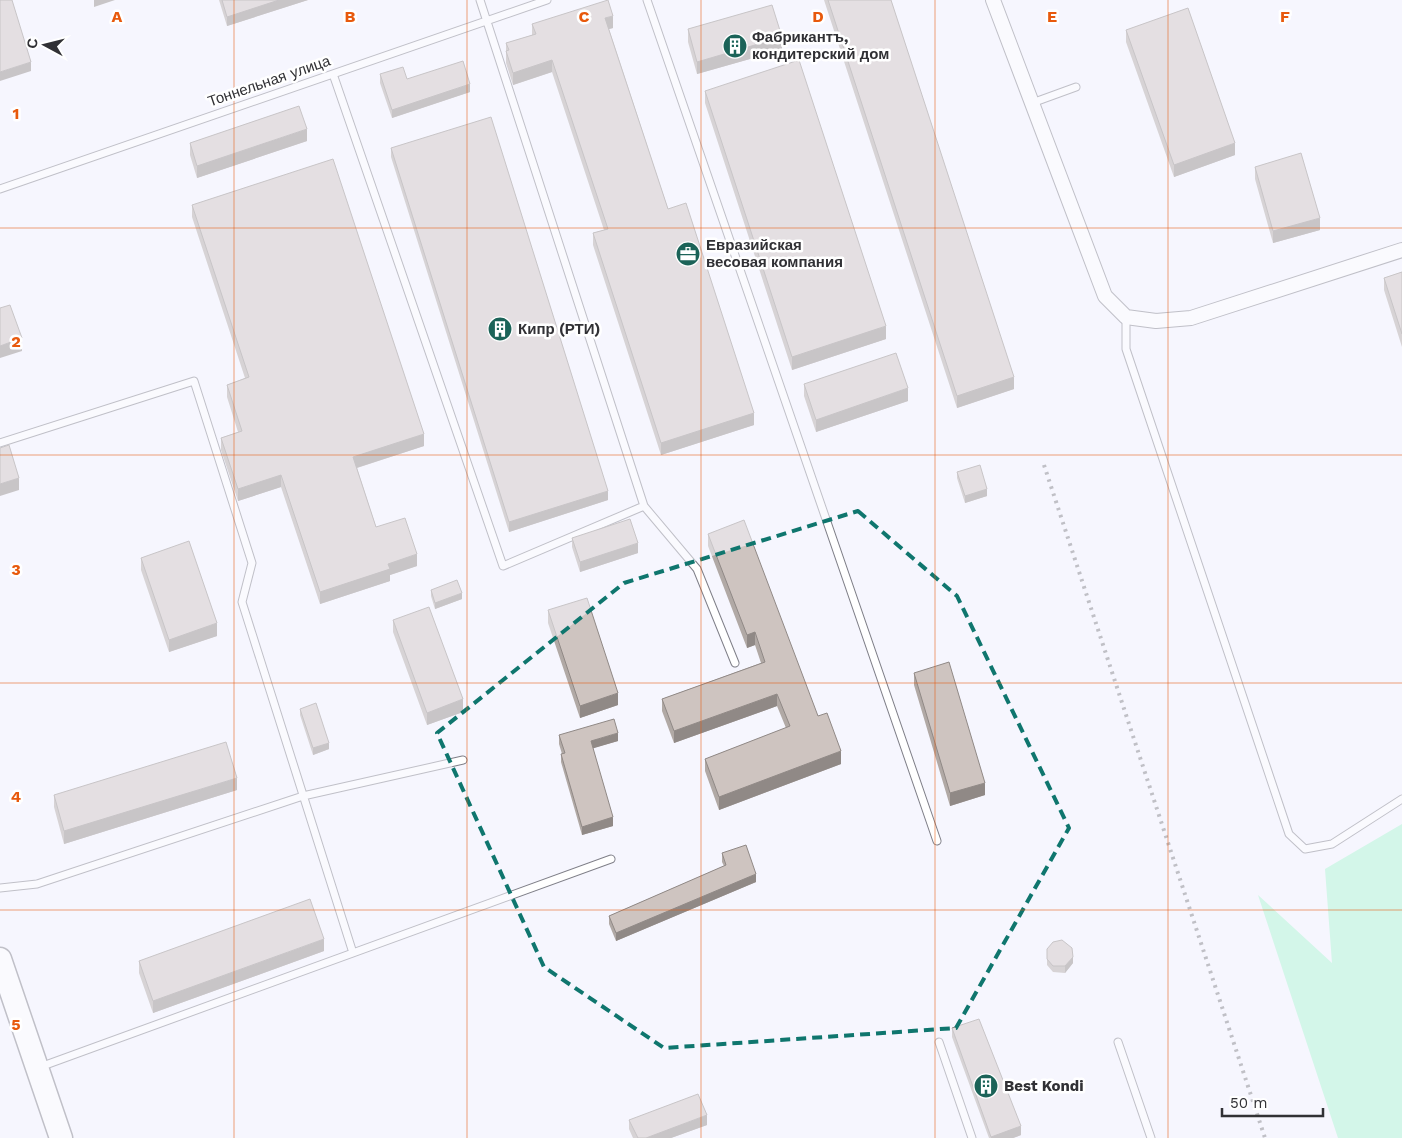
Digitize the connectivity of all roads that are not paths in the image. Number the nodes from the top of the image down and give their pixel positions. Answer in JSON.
{"nodes":[{"id":1,"x":480,"y":0,"type":"edge"},
{"id":2,"x":547,"y":0,"type":"edge"},
{"id":3,"x":647,"y":0,"type":"edge"},
{"id":4,"x":993,"y":0,"type":"edge"},
{"id":5,"x":488,"y":22,"type":"junction"},
{"id":6,"x":333,"y":74,"type":"junction"},
{"id":7,"x":1076,"y":87,"type":"dead end"},
{"id":8,"x":1032,"y":103,"type":"junction"},
{"id":9,"x":0,"y":189,"type":"edge"},
{"id":10,"x":1402,"y":250,"type":"edge"},
{"id":11,"x":1126,"y":318,"type":"junction"},
{"id":12,"x":0,"y":443,"type":"edge"},
{"id":13,"x":644,"y":506,"type":"junction"},
{"id":14,"x":735,"y":664,"type":"dead end"},
{"id":15,"x":463,"y":760,"type":"dead end"},
{"id":16,"x":303,"y":796,"type":"junction"},
{"id":17,"x":1402,"y":799,"type":"edge"},
{"id":18,"x":937,"y":841,"type":"dead end"},
{"id":19,"x":611,"y":860,"type":"dead end"},
{"id":20,"x":0,"y":888,"type":"edge"},
{"id":21,"x":353,"y":953,"type":"junction"},
{"id":22,"x":0,"y":959,"type":"edge"},
{"id":23,"x":939,"y":1042,"type":"dead end"},
{"id":24,"x":1118,"y":1042,"type":"dead end"},
{"id":25,"x":37,"y":1068,"type":"junction"},
{"id":26,"x":61,"y":1138,"type":"edge"},
{"id":27,"x":972,"y":1138,"type":"edge"},
{"id":28,"x":1151,"y":1138,"type":"edge"}],
"edges":[{"from":1,"to":5,"type":"lane"},
{"from":2,"to":5,"type":"lane","name":"Тоннельная улица"},
{"from":3,"to":18,"type":"lane"},
{"from":4,"to":8,"type":"street"},
{"from":5,"to":6,"type":"lane","name":"Тоннельная улица"},
{"from":5,"to":13,"type":"lane"},
{"from":6,"to":9,"type":"lane","name":"Тоннельная улица"},
{"from":6,"to":13,"type":"lane"},
{"from":7,"to":8,"type":"lane"},
{"from":8,"to":11,"type":"street"},
{"from":10,"to":11,"type":"street"},
{"from":11,"to":17,"type":"lane"},
{"from":12,"to":16,"type":"lane"},
{"from":13,"to":14,"type":"lane"},
{"from":15,"to":16,"type":"lane"},
{"from":16,"to":20,"type":"lane"},
{"from":16,"to":21,"type":"lane"},
{"from":19,"to":21,"type":"lane"},
{"from":21,"to":25,"type":"lane"},
{"from":22,"to":25,"type":"main road"},
{"from":23,"to":27,"type":"lane"},
{"from":24,"to":28,"type":"lane"},
{"from":25,"to":26,"type":"main road"}]}
